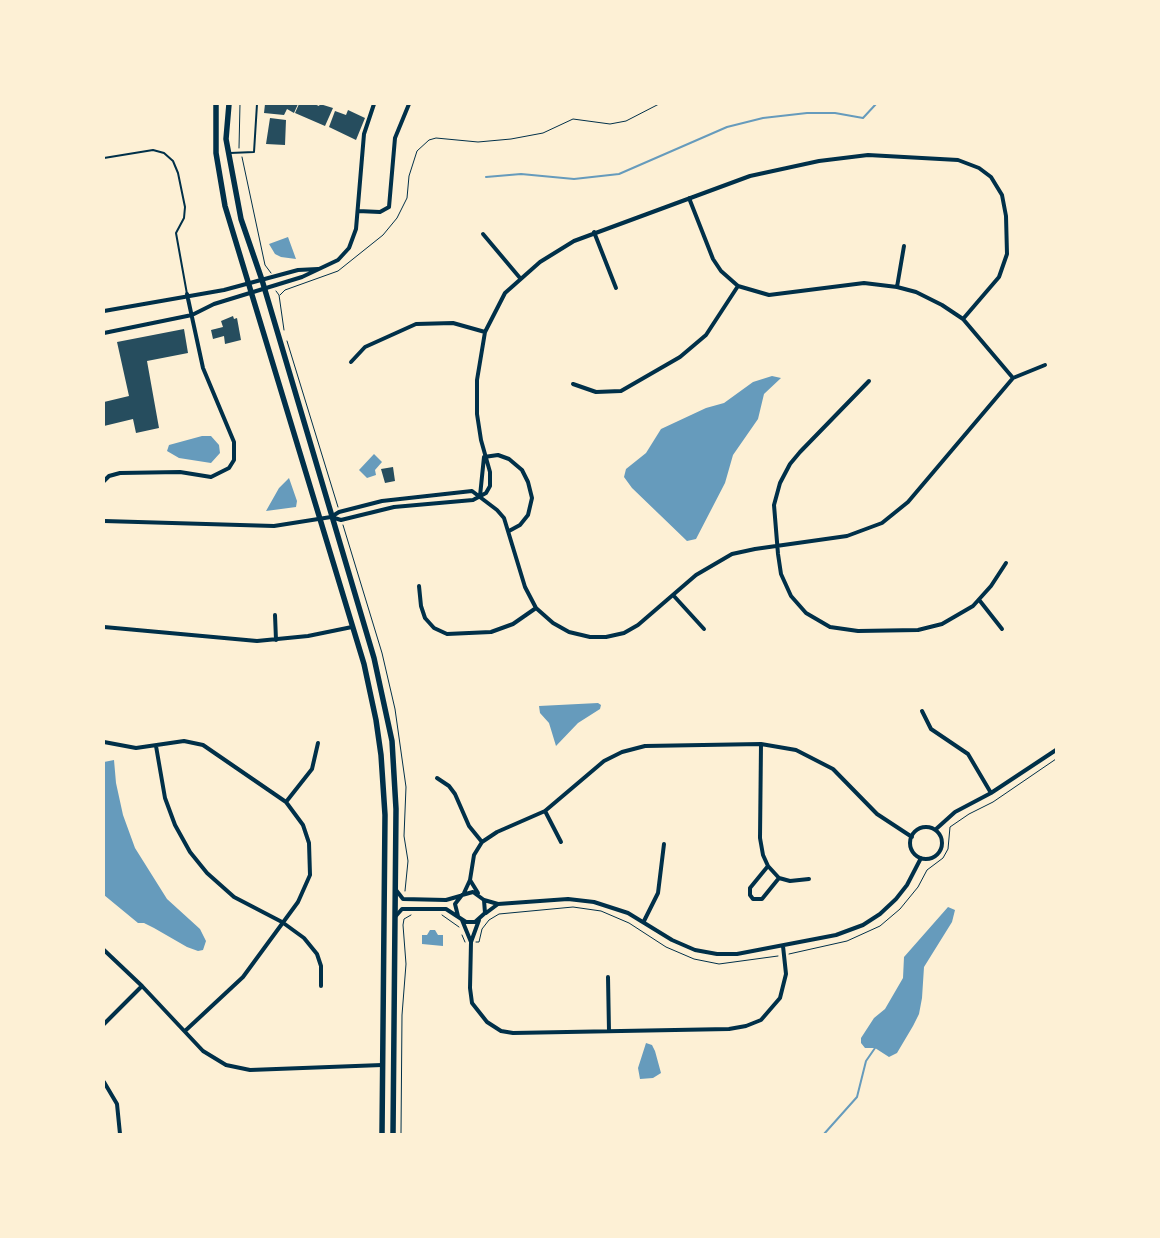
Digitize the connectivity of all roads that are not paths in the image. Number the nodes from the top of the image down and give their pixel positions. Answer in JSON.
{"nodes":[{"id":1,"x":216,"y":104,"type":"edge"},
{"id":2,"x":229,"y":104,"type":"edge"},
{"id":3,"x":257,"y":104,"type":"edge"},
{"id":4,"x":374,"y":104,"type":"edge"},
{"id":5,"x":409,"y":104,"type":"edge"},
{"id":6,"x":228,"y":153,"type":"junction"},
{"id":7,"x":104,"y":158,"type":"edge"},
{"id":8,"x":689,"y":198,"type":"junction"},
{"id":9,"x":358,"y":211,"type":"junction"},
{"id":10,"x":594,"y":232,"type":"junction"},
{"id":11,"x":484,"y":234,"type":"dead end"},
{"id":12,"x":904,"y":246,"type":"dead end"},
{"id":13,"x":318,"y":269,"type":"junction"},
{"id":14,"x":520,"y":278,"type":"junction"},
{"id":15,"x":262,"y":280,"type":"junction"},
{"id":16,"x":248,"y":283,"type":"junction"},
{"id":17,"x":738,"y":286,"type":"junction"},
{"id":18,"x":897,"y":287,"type":"junction"},
{"id":19,"x":616,"y":288,"type":"dead end"},
{"id":20,"x":265,"y":290,"type":"junction"},
{"id":21,"x":252,"y":293,"type":"junction"},
{"id":22,"x":187,"y":294,"type":"junction"},
{"id":23,"x":104,"y":311,"type":"edge"},
{"id":24,"x":192,"y":315,"type":"junction"},
{"id":25,"x":963,"y":319,"type":"junction"},
{"id":26,"x":485,"y":332,"type":"junction"},
{"id":27,"x":104,"y":333,"type":"edge"},
{"id":28,"x":352,"y":362,"type":"dead end"},
{"id":29,"x":1045,"y":365,"type":"dead end"},
{"id":30,"x":1014,"y":378,"type":"junction"},
{"id":31,"x":869,"y":381,"type":"dead end"},
{"id":32,"x":573,"y":384,"type":"dead end"},
{"id":33,"x":484,"y":456,"type":"junction"},
{"id":34,"x":104,"y":481,"type":"edge"},
{"id":35,"x":480,"y":496,"type":"junction"},
{"id":36,"x":332,"y":517,"type":"junction"},
{"id":37,"x":104,"y":520,"type":"edge"},
{"id":38,"x":320,"y":520,"type":"junction"},
{"id":39,"x":509,"y":531,"type":"junction"},
{"id":40,"x":777,"y":546,"type":"junction"},
{"id":41,"x":1006,"y":563,"type":"dead end"},
{"id":42,"x":419,"y":586,"type":"dead end"},
{"id":43,"x":673,"y":596,"type":"junction"},
{"id":44,"x":980,"y":601,"type":"junction"},
{"id":45,"x":536,"y":608,"type":"junction"},
{"id":46,"x":275,"y":615,"type":"dead end"},
{"id":47,"x":352,"y":626,"type":"junction"},
{"id":48,"x":104,"y":627,"type":"edge"},
{"id":49,"x":704,"y":629,"type":"dead end"},
{"id":50,"x":1002,"y":629,"type":"dead end"},
{"id":51,"x":276,"y":640,"type":"junction"},
{"id":52,"x":922,"y":711,"type":"dead end"},
{"id":53,"x":104,"y":742,"type":"edge"},
{"id":54,"x":318,"y":743,"type":"dead end"},
{"id":55,"x":761,"y":744,"type":"junction"},
{"id":56,"x":156,"y":746,"type":"junction"},
{"id":57,"x":1056,"y":750,"type":"edge"},
{"id":58,"x":438,"y":778,"type":"dead end"},
{"id":59,"x":991,"y":793,"type":"junction"},
{"id":60,"x":286,"y":802,"type":"junction"},
{"id":61,"x":545,"y":811,"type":"junction"},
{"id":62,"x":935,"y":830,"type":"junction"},
{"id":63,"x":912,"y":837,"type":"junction"},
{"id":64,"x":482,"y":842,"type":"junction"},
{"id":65,"x":561,"y":842,"type":"dead end"},
{"id":66,"x":664,"y":844,"type":"dead end"},
{"id":67,"x":921,"y":858,"type":"junction"},
{"id":68,"x":768,"y":866,"type":"junction"},
{"id":69,"x":779,"y":878,"type":"junction"},
{"id":70,"x":809,"y":879,"type":"dead end"},
{"id":71,"x":470,"y":880,"type":"junction"},
{"id":72,"x":396,"y":890,"type":"junction"},
{"id":73,"x":464,"y":893,"type":"junction"},
{"id":74,"x":478,"y":894,"type":"junction"},
{"id":75,"x":460,"y":896,"type":"junction"},
{"id":76,"x":484,"y":900,"type":"junction"},
{"id":77,"x":498,"y":904,"type":"junction"},
{"id":78,"x":485,"y":913,"type":"junction"},
{"id":79,"x":396,"y":917,"type":"junction"},
{"id":80,"x":460,"y":918,"type":"junction"},
{"id":81,"x":480,"y":920,"type":"junction"},
{"id":82,"x":644,"y":921,"type":"junction"},
{"id":83,"x":282,"y":922,"type":"junction"},
{"id":84,"x":471,"y":942,"type":"junction"},
{"id":85,"x":782,"y":946,"type":"junction"},
{"id":86,"x":104,"y":950,"type":"edge"},
{"id":87,"x":608,"y":977,"type":"dead end"},
{"id":88,"x":142,"y":986,"type":"junction"},
{"id":89,"x":321,"y":986,"type":"dead end"},
{"id":90,"x":104,"y":1024,"type":"edge"},
{"id":91,"x":185,"y":1031,"type":"junction"},
{"id":92,"x":609,"y":1031,"type":"junction"},
{"id":93,"x":382,"y":1065,"type":"junction"},
{"id":94,"x":104,"y":1082,"type":"edge"},
{"id":95,"x":120,"y":1134,"type":"edge"},
{"id":96,"x":382,"y":1134,"type":"edge"},
{"id":97,"x":393,"y":1134,"type":"edge"}],
"edges":[{"from":1,"to":16,"type":"main road"},
{"from":2,"to":6,"type":"main road"},
{"from":3,"to":6,"type":"lane"},
{"from":4,"to":9,"type":"street"},
{"from":5,"to":9,"type":"street"},
{"from":6,"to":15,"type":"main road"},
{"from":7,"to":22,"type":"lane"},
{"from":8,"to":10,"type":"street"},
{"from":8,"to":17,"type":"street"},
{"from":8,"to":25,"type":"street"},
{"from":9,"to":13,"type":"street"},
{"from":10,"to":14,"type":"street"},
{"from":10,"to":19,"type":"street"},
{"from":11,"to":14,"type":"street"},
{"from":12,"to":18,"type":"street"},
{"from":13,"to":15,"type":"street"},
{"from":13,"to":20,"type":"street"},
{"from":14,"to":26,"type":"street"},
{"from":15,"to":16,"type":"street"},
{"from":15,"to":20,"type":"main road"},
{"from":16,"to":21,"type":"main road"},
{"from":16,"to":22,"type":"street"},
{"from":17,"to":18,"type":"street"},
{"from":17,"to":32,"type":"street"},
{"from":18,"to":25,"type":"street"},
{"from":20,"to":21,"type":"street"},
{"from":20,"to":36,"type":"main road"},
{"from":21,"to":24,"type":"street"},
{"from":21,"to":38,"type":"main road"},
{"from":22,"to":23,"type":"street"},
{"from":22,"to":24,"type":"street"},
{"from":24,"to":27,"type":"street"},
{"from":24,"to":34,"type":"street"},
{"from":25,"to":30,"type":"street"},
{"from":26,"to":28,"type":"street"},
{"from":26,"to":33,"type":"street"},
{"from":29,"to":30,"type":"street"},
{"from":30,"to":40,"type":"street"},
{"from":31,"to":40,"type":"street"},
{"from":33,"to":35,"type":"street"},
{"from":33,"to":35,"type":"street"},
{"from":33,"to":39,"type":"street"},
{"from":35,"to":36,"type":"street"},
{"from":35,"to":36,"type":"street"},
{"from":35,"to":39,"type":"street"},
{"from":36,"to":38,"type":"street"},
{"from":36,"to":72,"type":"main road"},
{"from":37,"to":38,"type":"street"},
{"from":38,"to":47,"type":"main road"},
{"from":39,"to":45,"type":"street"},
{"from":40,"to":43,"type":"street"},
{"from":40,"to":44,"type":"street"},
{"from":41,"to":44,"type":"street"},
{"from":42,"to":45,"type":"street"},
{"from":43,"to":45,"type":"street"},
{"from":43,"to":49,"type":"street"},
{"from":44,"to":50,"type":"street"},
{"from":46,"to":51,"type":"street"},
{"from":47,"to":51,"type":"street"},
{"from":47,"to":93,"type":"main road"},
{"from":48,"to":51,"type":"street"},
{"from":52,"to":59,"type":"street"},
{"from":53,"to":56,"type":"street"},
{"from":54,"to":60,"type":"street"},
{"from":55,"to":61,"type":"street"},
{"from":55,"to":63,"type":"street"},
{"from":55,"to":68,"type":"street"},
{"from":56,"to":60,"type":"street"},
{"from":56,"to":83,"type":"street"},
{"from":57,"to":59,"type":"street"},
{"from":58,"to":64,"type":"street"},
{"from":59,"to":62,"type":"street"},
{"from":60,"to":83,"type":"street"},
{"from":61,"to":64,"type":"street"},
{"from":61,"to":65,"type":"street"},
{"from":62,"to":63,"type":"street"},
{"from":62,"to":67,"type":"street"},
{"from":63,"to":67,"type":"street"},
{"from":64,"to":71,"type":"street"},
{"from":66,"to":82,"type":"street"},
{"from":67,"to":85,"type":"street"},
{"from":68,"to":69,"type":"street"},
{"from":68,"to":69,"type":"street"},
{"from":69,"to":70,"type":"street"},
{"from":71,"to":73,"type":"street"},
{"from":71,"to":74,"type":"street"},
{"from":72,"to":75,"type":"street"},
{"from":72,"to":79,"type":"main road"},
{"from":73,"to":74,"type":"street"},
{"from":73,"to":75,"type":"street"},
{"from":74,"to":76,"type":"street"},
{"from":75,"to":80,"type":"street"},
{"from":76,"to":77,"type":"street"},
{"from":76,"to":78,"type":"street"},
{"from":77,"to":78,"type":"street"},
{"from":77,"to":82,"type":"street"},
{"from":78,"to":81,"type":"street"},
{"from":79,"to":80,"type":"street"},
{"from":79,"to":97,"type":"main road"},
{"from":80,"to":81,"type":"street"},
{"from":80,"to":84,"type":"street"},
{"from":81,"to":84,"type":"street"},
{"from":82,"to":85,"type":"street"},
{"from":83,"to":89,"type":"street"},
{"from":83,"to":91,"type":"street"},
{"from":84,"to":92,"type":"street"},
{"from":85,"to":92,"type":"street"},
{"from":86,"to":88,"type":"street"},
{"from":87,"to":92,"type":"street"},
{"from":88,"to":90,"type":"street"},
{"from":88,"to":91,"type":"street"},
{"from":91,"to":93,"type":"street"},
{"from":93,"to":96,"type":"main road"},
{"from":94,"to":95,"type":"street"}]}
